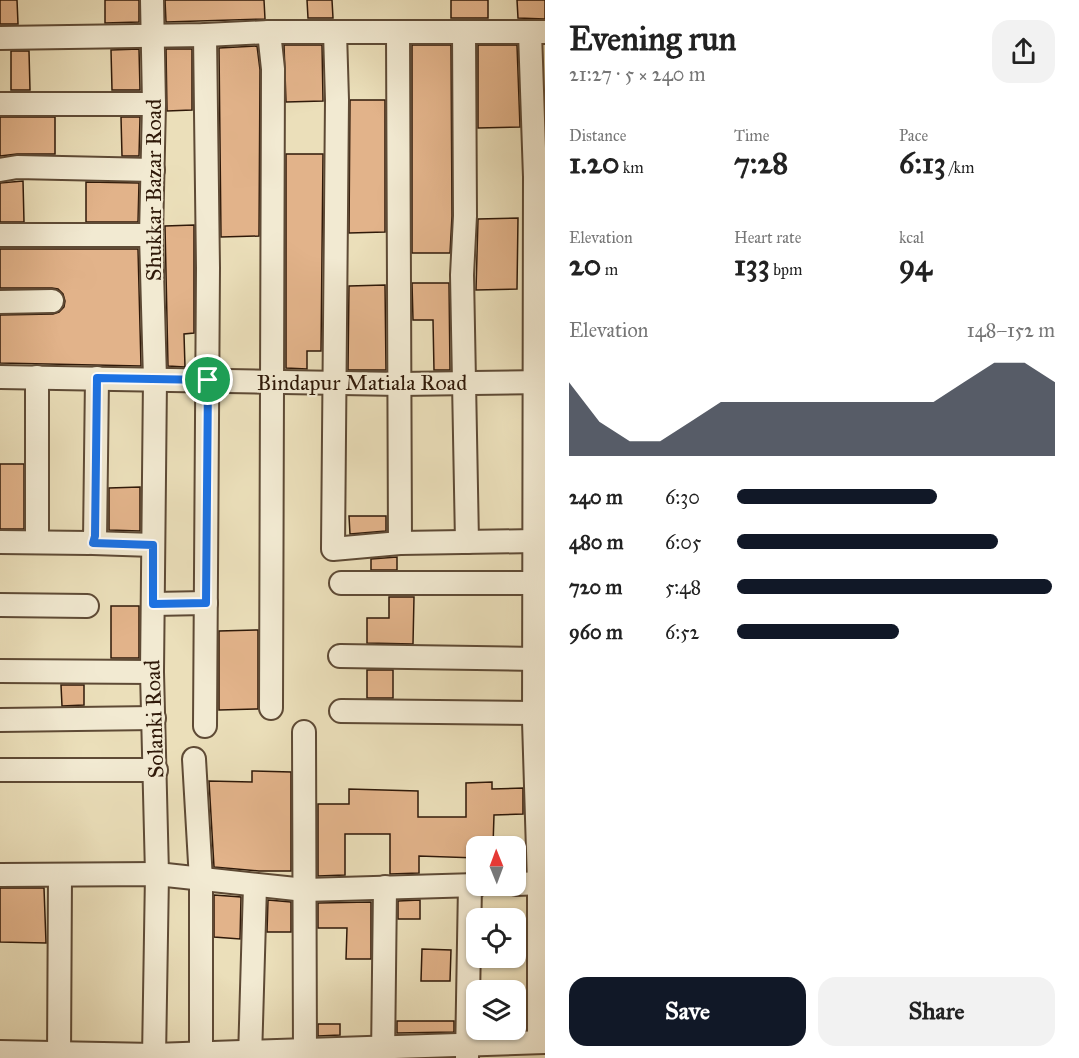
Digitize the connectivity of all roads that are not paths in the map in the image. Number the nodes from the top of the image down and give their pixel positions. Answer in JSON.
{"nodes":[{"id":1,"x":152,"y":0,"type":"edge"},
{"id":2,"x":269,"y":32,"type":"junction"},
{"id":3,"x":335,"y":32,"type":"junction"},
{"id":4,"x":398,"y":32,"type":"junction"},
{"id":5,"x":464,"y":32,"type":"junction"},
{"id":6,"x":537,"y":33,"type":"edge"},
{"id":7,"x":152,"y":35,"type":"junction"},
{"id":8,"x":205,"y":35,"type":"junction"},
{"id":9,"x":0,"y":38,"type":"edge"},
{"id":10,"x":0,"y":104,"type":"edge"},
{"id":11,"x":154,"y":104,"type":"junction"},
{"id":12,"x":0,"y":170,"type":"edge"},
{"id":13,"x":153,"y":170,"type":"junction"},
{"id":14,"x":0,"y":235,"type":"edge"},
{"id":15,"x":151,"y":236,"type":"junction"},
{"id":16,"x":52,"y":301,"type":"dead end"},
{"id":17,"x":0,"y":302,"type":"edge"},
{"id":18,"x":0,"y":377,"type":"edge"},
{"id":19,"x":36,"y":377,"type":"junction"},
{"id":20,"x":97,"y":378,"type":"junction"},
{"id":21,"x":155,"y":379,"type":"junction"},
{"id":22,"x":208,"y":380,"type":"junction"},
{"id":23,"x":271,"y":381,"type":"junction"},
{"id":24,"x":540,"y":382,"type":"edge"},
{"id":25,"x":336,"y":383,"type":"junction"},
{"id":26,"x":464,"y":383,"type":"junction"},
{"id":27,"x":400,"y":384,"type":"junction"},
{"id":28,"x":535,"y":541,"type":"junction"},
{"id":29,"x":37,"y":542,"type":"junction"},
{"id":30,"x":467,"y":542,"type":"junction"},
{"id":31,"x":0,"y":543,"type":"edge"},
{"id":32,"x":93,"y":543,"type":"junction"},
{"id":33,"x":400,"y":543,"type":"junction"},
{"id":34,"x":153,"y":545,"type":"junction"},
{"id":35,"x":341,"y":583,"type":"dead end"},
{"id":36,"x":535,"y":583,"type":"junction"},
{"id":37,"x":206,"y":603,"type":"junction"},
{"id":38,"x":153,"y":604,"type":"junction"},
{"id":39,"x":0,"y":605,"type":"edge"},
{"id":40,"x":87,"y":606,"type":"dead end"},
{"id":41,"x":340,"y":656,"type":"dead end"},
{"id":42,"x":535,"y":659,"type":"junction"},
{"id":43,"x":0,"y":671,"type":"edge"},
{"id":44,"x":152,"y":672,"type":"junction"},
{"id":45,"x":271,"y":708,"type":"dead end"},
{"id":46,"x":340,"y":711,"type":"dead end"},
{"id":47,"x":154,"y":718,"type":"junction"},
{"id":48,"x":538,"y":719,"type":"edge"},
{"id":49,"x":0,"y":720,"type":"edge"},
{"id":50,"x":205,"y":726,"type":"dead end"},
{"id":51,"x":304,"y":732,"type":"dead end"},
{"id":52,"x":194,"y":759,"type":"dead end"},
{"id":53,"x":0,"y":770,"type":"edge"},
{"id":54,"x":156,"y":770,"type":"junction"},
{"id":55,"x":157,"y":874,"type":"junction"},
{"id":56,"x":0,"y":875,"type":"edge"},
{"id":57,"x":60,"y":876,"type":"junction"},
{"id":58,"x":201,"y":880,"type":"junction"},
{"id":59,"x":542,"y":883,"type":"edge"},
{"id":60,"x":526,"y":884,"type":"edge"},
{"id":61,"x":466,"y":885,"type":"edge"},
{"id":62,"x":255,"y":886,"type":"junction"},
{"id":63,"x":385,"y":887,"type":"junction"},
{"id":64,"x":305,"y":890,"type":"junction"},
{"id":65,"x":474,"y":896,"type":"edge"},
{"id":66,"x":542,"y":1042,"type":"edge"},
{"id":67,"x":467,"y":1051,"type":"edge"},
{"id":68,"x":0,"y":1052,"type":"edge"},
{"id":69,"x":383,"y":1053,"type":"edge"},
{"id":70,"x":305,"y":1054,"type":"edge"},
{"id":71,"x":250,"y":1055,"type":"edge"},
{"id":72,"x":59,"y":1056,"type":"edge"},
{"id":73,"x":200,"y":1056,"type":"edge"},
{"id":74,"x":154,"y":1057,"type":"edge"}],
"edges":[{"from":1,"to":7,"type":"street","name":"Shukkar Bazar Road"},
{"from":2,"to":3,"type":"street"},
{"from":2,"to":8,"type":"street"},
{"from":2,"to":23,"type":"street"},
{"from":3,"to":4,"type":"street"},
{"from":3,"to":25,"type":"street"},
{"from":4,"to":5,"type":"street"},
{"from":4,"to":27,"type":"street"},
{"from":5,"to":6,"type":"street"},
{"from":5,"to":26,"type":"street"},
{"from":6,"to":24,"type":"street"},
{"from":7,"to":8,"type":"street"},
{"from":7,"to":9,"type":"street"},
{"from":7,"to":11,"type":"street","name":"Shukkar Bazar Road"},
{"from":8,"to":22,"type":"street"},
{"from":10,"to":11,"type":"street"},
{"from":11,"to":13,"type":"street","name":"Shukkar Bazar Road"},
{"from":12,"to":13,"type":"street"},
{"from":13,"to":15,"type":"street","name":"Shukkar Bazar Road"},
{"from":14,"to":15,"type":"street"},
{"from":15,"to":21,"type":"street","name":"Shukkar Bazar Road"},
{"from":16,"to":17,"type":"street"},
{"from":18,"to":19,"type":"street","name":"Bindapur Matiala Road"},
{"from":19,"to":20,"type":"street","name":"Bindapur Matiala Road"},
{"from":19,"to":29,"type":"street"},
{"from":20,"to":21,"type":"street","name":"Bindapur Matiala Road"},
{"from":20,"to":32,"type":"street"},
{"from":21,"to":22,"type":"street","name":"Bindapur Matiala Road"},
{"from":21,"to":34,"type":"street","name":"Solanki Road"},
{"from":22,"to":23,"type":"street","name":"Bindapur Matiala Road"},
{"from":22,"to":37,"type":"street"},
{"from":23,"to":25,"type":"street","name":"Bindapur Matiala Road"},
{"from":23,"to":45,"type":"street"},
{"from":24,"to":26,"type":"street","name":"Bindapur Matiala Road"},
{"from":24,"to":28,"type":"street"},
{"from":25,"to":27,"type":"street","name":"Bindapur Matiala Road"},
{"from":25,"to":33,"type":"street"},
{"from":26,"to":27,"type":"street","name":"Bindapur Matiala Road"},
{"from":26,"to":30,"type":"street"},
{"from":27,"to":33,"type":"street"},
{"from":28,"to":30,"type":"street"},
{"from":28,"to":36,"type":"street"},
{"from":29,"to":31,"type":"street"},
{"from":29,"to":32,"type":"street"},
{"from":30,"to":33,"type":"street"},
{"from":32,"to":34,"type":"street"},
{"from":34,"to":38,"type":"street","name":"Solanki Road"},
{"from":35,"to":36,"type":"street"},
{"from":36,"to":42,"type":"street"},
{"from":37,"to":38,"type":"street"},
{"from":37,"to":50,"type":"street"},
{"from":38,"to":44,"type":"street","name":"Solanki Road"},
{"from":39,"to":40,"type":"street"},
{"from":41,"to":42,"type":"street"},
{"from":42,"to":48,"type":"street"},
{"from":43,"to":44,"type":"street"},
{"from":44,"to":47,"type":"street","name":"Solanki Road"},
{"from":46,"to":48,"type":"street"},
{"from":47,"to":49,"type":"street"},
{"from":47,"to":54,"type":"street","name":"Solanki Road"},
{"from":48,"to":59,"type":"street"},
{"from":51,"to":64,"type":"street"},
{"from":52,"to":58,"type":"street"},
{"from":53,"to":54,"type":"street"},
{"from":54,"to":55,"type":"street","name":"Solanki Road"},
{"from":55,"to":57,"type":"street"},
{"from":55,"to":58,"type":"street"},
{"from":55,"to":74,"type":"street","name":"Solanki Road"},
{"from":56,"to":57,"type":"street"},
{"from":57,"to":72,"type":"street"},
{"from":58,"to":62,"type":"street"},
{"from":58,"to":73,"type":"street"},
{"from":59,"to":60,"type":"street"},
{"from":59,"to":66,"type":"street"},
{"from":61,"to":63,"type":"street"},
{"from":62,"to":64,"type":"street"},
{"from":62,"to":71,"type":"street"},
{"from":63,"to":64,"type":"street"},
{"from":63,"to":69,"type":"street"},
{"from":64,"to":70,"type":"street"},
{"from":65,"to":67,"type":"street"},
{"from":66,"to":67,"type":"street"},
{"from":67,"to":69,"type":"street"},
{"from":68,"to":72,"type":"street"},
{"from":69,"to":70,"type":"street"},
{"from":70,"to":71,"type":"street"},
{"from":71,"to":73,"type":"street"},
{"from":72,"to":74,"type":"street"},
{"from":73,"to":74,"type":"street"}]}
